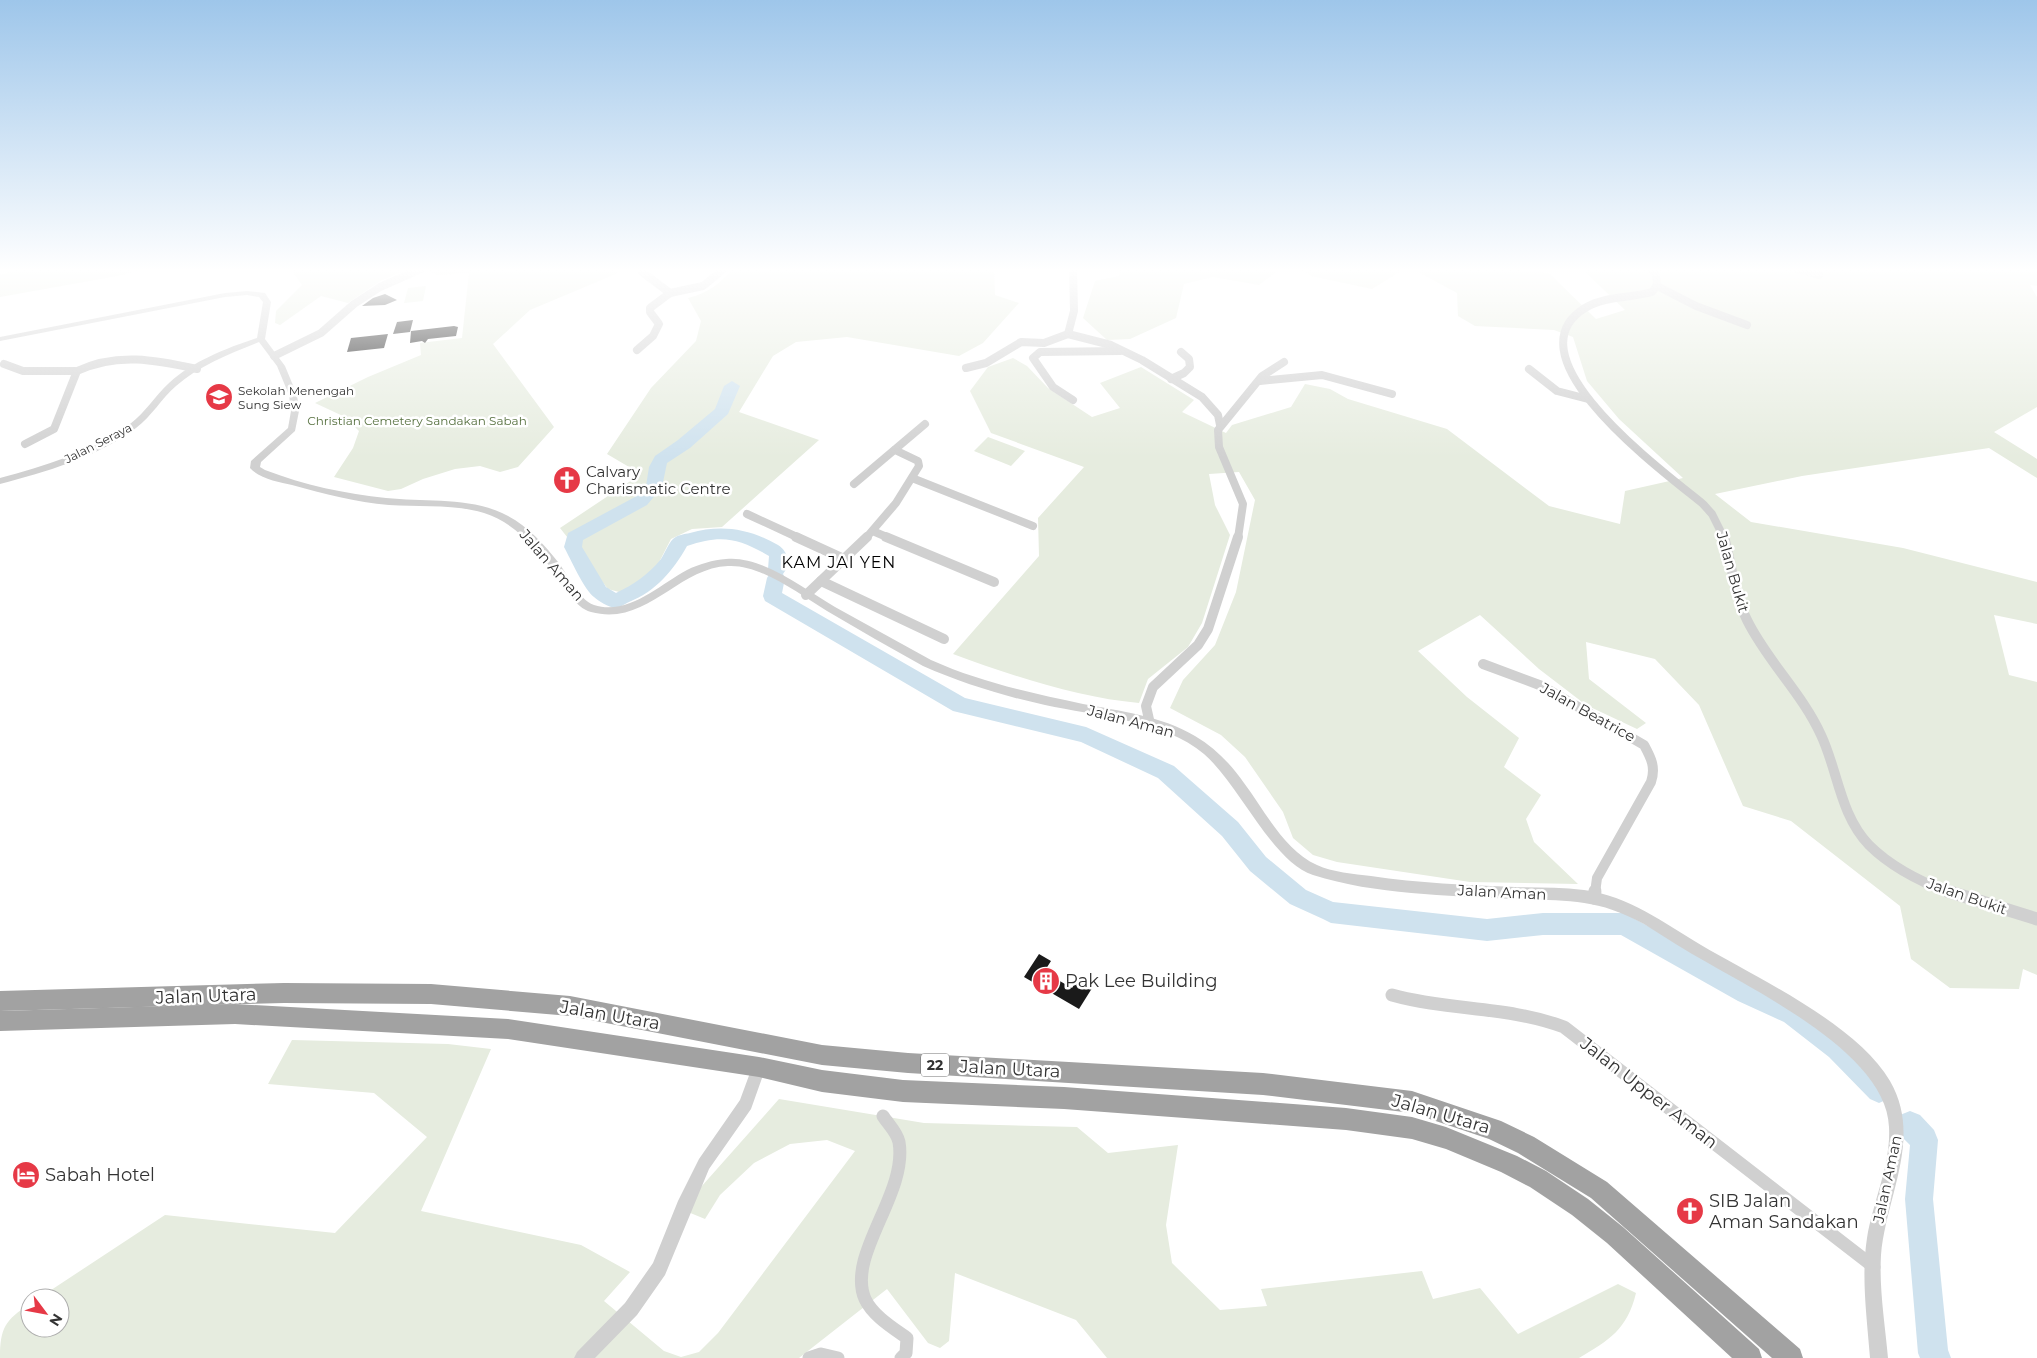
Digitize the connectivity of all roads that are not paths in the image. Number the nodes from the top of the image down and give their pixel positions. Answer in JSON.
{"nodes":[{"id":1,"x":39,"y":331,"type":"edge"},
{"id":2,"x":261,"y":331,"type":"edge"},
{"id":3,"x":323,"y":331,"type":"edge"},
{"id":4,"x":655,"y":331,"type":"edge"},
{"id":5,"x":1568,"y":331,"type":"edge"},
{"id":6,"x":1068,"y":334,"type":"joint"},
{"id":7,"x":0,"y":339,"type":"edge"},
{"id":8,"x":260,"y":339,"type":"junction"},
{"id":9,"x":637,"y":350,"type":"dead end"},
{"id":10,"x":1121,"y":351,"type":"junction"},
{"id":11,"x":1181,"y":352,"type":"dead end"},
{"id":12,"x":274,"y":356,"type":"junction"},
{"id":13,"x":1284,"y":362,"type":"dead end"},
{"id":14,"x":4,"y":364,"type":"dead end"},
{"id":15,"x":966,"y":368,"type":"dead end"},
{"id":16,"x":197,"y":369,"type":"junction"},
{"id":17,"x":1529,"y":369,"type":"dead end"},
{"id":18,"x":77,"y":370,"type":"junction"},
{"id":19,"x":1171,"y":379,"type":"junction"},
{"id":20,"x":1260,"y":381,"type":"junction"},
{"id":21,"x":1392,"y":394,"type":"dead end"},
{"id":22,"x":1588,"y":399,"type":"junction"},
{"id":23,"x":1074,"y":400,"type":"dead end"},
{"id":24,"x":925,"y":424,"type":"dead end"},
{"id":25,"x":1220,"y":425,"type":"junction"},
{"id":26,"x":25,"y":444,"type":"dead end"},
{"id":27,"x":895,"y":450,"type":"junction"},
{"id":28,"x":912,"y":478,"type":"junction"},
{"id":29,"x":0,"y":481,"type":"edge"},
{"id":30,"x":854,"y":484,"type":"dead end"},
{"id":31,"x":747,"y":514,"type":"dead end"},
{"id":32,"x":1034,"y":526,"type":"dead end"},
{"id":33,"x":875,"y":532,"type":"junction"},
{"id":34,"x":844,"y":559,"type":"junction"},
{"id":35,"x":821,"y":581,"type":"junction"},
{"id":36,"x":994,"y":582,"type":"dead end"},
{"id":37,"x":806,"y":594,"type":"junction"},
{"id":38,"x":944,"y":639,"type":"dead end"},
{"id":39,"x":1483,"y":664,"type":"dead end"},
{"id":40,"x":1150,"y":724,"type":"junction"},
{"id":41,"x":1594,"y":898,"type":"junction"},
{"id":42,"x":2037,"y":919,"type":"edge"},
{"id":43,"x":1392,"y":995,"type":"dead end"},
{"id":44,"x":0,"y":1001,"type":"edge"},
{"id":45,"x":0,"y":1021,"type":"edge"},
{"id":46,"x":759,"y":1068,"type":"junction"},
{"id":47,"x":883,"y":1116,"type":"dead end"},
{"id":48,"x":1874,"y":1267,"type":"junction"},
{"id":49,"x":583,"y":1358,"type":"edge"},
{"id":50,"x":809,"y":1358,"type":"edge"},
{"id":51,"x":838,"y":1358,"type":"edge"},
{"id":52,"x":901,"y":1358,"type":"edge"},
{"id":53,"x":1750,"y":1358,"type":"edge"},
{"id":54,"x":1791,"y":1358,"type":"edge"},
{"id":55,"x":1879,"y":1358,"type":"edge"}],
"edges":[{"from":1,"to":7,"type":"street"},
{"from":2,"to":8,"type":"street"},
{"from":3,"to":12,"type":"street"},
{"from":4,"to":9,"type":"street"},
{"from":5,"to":22,"type":"street","name":"Jalan Bukit"},
{"from":6,"to":10,"type":"street"},
{"from":6,"to":15,"type":"street"},
{"from":8,"to":12,"type":"street","name":"Jalan Aman"},
{"from":8,"to":16,"type":"street","name":"Jalan Seraya"},
{"from":10,"to":19,"type":"street"},
{"from":10,"to":23,"type":"street"},
{"from":11,"to":19,"type":"street"},
{"from":12,"to":37,"type":"street","name":"Jalan Aman"},
{"from":13,"to":20,"type":"street"},
{"from":14,"to":18,"type":"street"},
{"from":16,"to":18,"type":"street"},
{"from":16,"to":29,"type":"street","name":"Jalan Seraya"},
{"from":17,"to":22,"type":"street"},
{"from":18,"to":26,"type":"street"},
{"from":19,"to":25,"type":"street"},
{"from":20,"to":21,"type":"street"},
{"from":20,"to":25,"type":"street"},
{"from":22,"to":42,"type":"street","name":"Jalan Bukit"},
{"from":24,"to":27,"type":"street"},
{"from":25,"to":40,"type":"street"},
{"from":27,"to":28,"type":"street"},
{"from":27,"to":30,"type":"street"},
{"from":28,"to":32,"type":"street"},
{"from":28,"to":33,"type":"street"},
{"from":31,"to":34,"type":"street"},
{"from":33,"to":34,"type":"street"},
{"from":33,"to":36,"type":"street"},
{"from":34,"to":35,"type":"street"},
{"from":35,"to":37,"type":"street"},
{"from":35,"to":38,"type":"street"},
{"from":37,"to":40,"type":"street","name":"Jalan Aman"},
{"from":39,"to":41,"type":"street","name":"Jalan Beatrice"},
{"from":40,"to":41,"type":"street","name":"Jalan Aman"},
{"from":41,"to":48,"type":"street","name":"Jalan Aman"},
{"from":43,"to":48,"type":"street","name":"Jalan Upper Aman"},
{"from":44,"to":54,"type":"highway","name":"Jalan Utara","number":"22"},
{"from":45,"to":46,"type":"highway","name":"Jalan Utara","number":"22"},
{"from":46,"to":49,"type":"street"},
{"from":46,"to":53,"type":"highway","name":"Jalan Utara","number":"22"},
{"from":47,"to":52,"type":"street"},
{"from":48,"to":55,"type":"street","name":"Jalan Aman"},
{"from":50,"to":51,"type":"street"}]}
